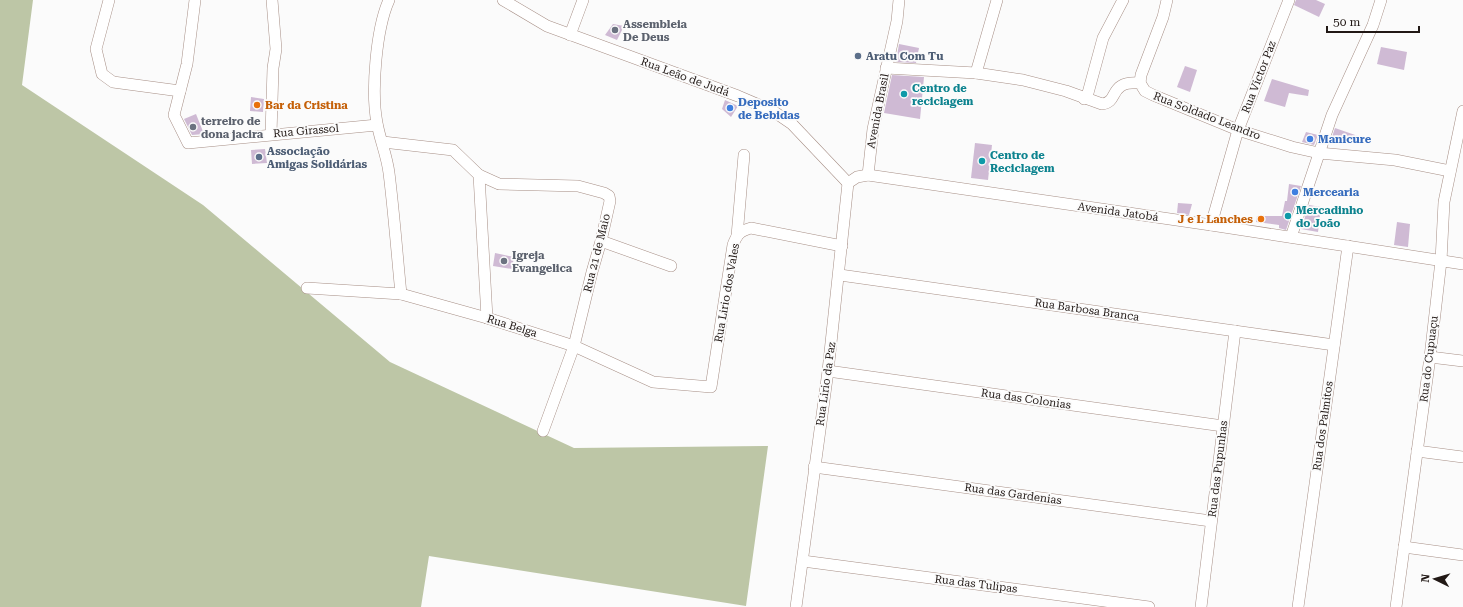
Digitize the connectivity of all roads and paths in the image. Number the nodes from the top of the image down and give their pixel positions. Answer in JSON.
{"nodes":[{"id":1,"x":109,"y":0,"type":"edge"},
{"id":2,"x":195,"y":0,"type":"edge"},
{"id":3,"x":272,"y":0,"type":"edge"},
{"id":4,"x":388,"y":0,"type":"edge"},
{"id":5,"x":503,"y":0,"type":"edge"},
{"id":6,"x":583,"y":0,"type":"edge"},
{"id":7,"x":899,"y":0,"type":"edge"},
{"id":8,"x":997,"y":0,"type":"edge"},
{"id":9,"x":1123,"y":0,"type":"edge"},
{"id":10,"x":1167,"y":0,"type":"edge"},
{"id":11,"x":1289,"y":0,"type":"edge"},
{"id":12,"x":1381,"y":0,"type":"edge"},
{"id":13,"x":570,"y":35,"type":"junction"},
{"id":14,"x":886,"y":68,"type":"junction"},
{"id":15,"x":976,"y":73,"type":"junction"},
{"id":16,"x":1140,"y":83,"type":"junction"},
{"id":17,"x":180,"y":91,"type":"junction"},
{"id":18,"x":1084,"y":98,"type":"junction"},
{"id":19,"x":1463,"y":111,"type":"edge"},
{"id":20,"x":377,"y":125,"type":"junction"},
{"id":21,"x":1238,"y":130,"type":"junction"},
{"id":22,"x":271,"y":134,"type":"junction"},
{"id":23,"x":383,"y":142,"type":"junction"},
{"id":24,"x":1319,"y":153,"type":"junction"},
{"id":25,"x":744,"y":155,"type":"dead end"},
{"id":26,"x":1450,"y":171,"type":"junction"},
{"id":27,"x":479,"y":175,"type":"junction"},
{"id":28,"x":868,"y":176,"type":"junction"},
{"id":29,"x":848,"y":183,"type":"junction"},
{"id":30,"x":1211,"y":225,"type":"junction"},
{"id":31,"x":736,"y":236,"type":"junction"},
{"id":32,"x":1291,"y":237,"type":"junction"},
{"id":33,"x":601,"y":242,"type":"junction"},
{"id":34,"x":842,"y":246,"type":"junction"},
{"id":35,"x":1348,"y":246,"type":"junction"},
{"id":36,"x":1441,"y":261,"type":"junction"},
{"id":37,"x":1463,"y":264,"type":"edge"},
{"id":38,"x":672,"y":266,"type":"dead end"},
{"id":39,"x":840,"y":275,"type":"junction"},
{"id":40,"x":307,"y":288,"type":"dead end"},
{"id":41,"x":401,"y":294,"type":"junction"},
{"id":42,"x":487,"y":318,"type":"junction"},
{"id":43,"x":1235,"y":331,"type":"junction"},
{"id":44,"x":1334,"y":345,"type":"junction"},
{"id":45,"x":574,"y":346,"type":"junction"},
{"id":46,"x":1430,"y":357,"type":"junction"},
{"id":47,"x":1463,"y":361,"type":"edge"},
{"id":48,"x":828,"y":371,"type":"junction"},
{"id":49,"x":711,"y":387,"type":"joint"},
{"id":50,"x":1223,"y":426,"type":"junction"},
{"id":51,"x":544,"y":431,"type":"dead end"},
{"id":52,"x":1417,"y":451,"type":"junction"},
{"id":53,"x":1463,"y":457,"type":"edge"},
{"id":54,"x":814,"y":467,"type":"junction"},
{"id":55,"x":1211,"y":521,"type":"junction"},
{"id":56,"x":1404,"y":547,"type":"junction"},
{"id":57,"x":1463,"y":555,"type":"edge"},
{"id":58,"x":803,"y":561,"type":"junction"},
{"id":59,"x":796,"y":607,"type":"edge"},
{"id":60,"x":1149,"y":607,"type":"edge"},
{"id":61,"x":1202,"y":607,"type":"edge"},
{"id":62,"x":1298,"y":607,"type":"edge"},
{"id":63,"x":1396,"y":607,"type":"edge"}],
"edges":[{"from":1,"to":17,"type":"street"},
{"from":2,"to":17,"type":"street"},
{"from":3,"to":22,"type":"street"},
{"from":4,"to":20,"type":"street"},
{"from":5,"to":13,"type":"street","name":"Rua Leão de Judá"},
{"from":6,"to":13,"type":"street"},
{"from":7,"to":14,"type":"street","name":"Avenida Brasil"},
{"from":8,"to":15,"type":"street"},
{"from":9,"to":18,"type":"street"},
{"from":10,"to":16,"type":"street"},
{"from":11,"to":21,"type":"street","name":"Rua Victor Paz"},
{"from":12,"to":24,"type":"street"},
{"from":13,"to":29,"type":"street","name":"Rua Leão de Judá"},
{"from":14,"to":15,"type":"street"},
{"from":14,"to":28,"type":"street","name":"Avenida Brasil"},
{"from":15,"to":18,"type":"street"},
{"from":16,"to":18,"type":"street"},
{"from":16,"to":21,"type":"street","name":"Rua Soldado Leandro"},
{"from":17,"to":22,"type":"street","name":"Rua Girassol"},
{"from":19,"to":26,"type":"street","name":"Rua do Cupuaçu"},
{"from":20,"to":22,"type":"street","name":"Rua Girassol"},
{"from":20,"to":23,"type":"street"},
{"from":21,"to":24,"type":"street","name":"Rua Soldado Leandro"},
{"from":21,"to":30,"type":"street","name":"Rua Victor Paz"},
{"from":23,"to":27,"type":"street","name":"Rua 21 de Maio"},
{"from":23,"to":41,"type":"street"},
{"from":24,"to":26,"type":"street","name":"Rua Soldado Leandro"},
{"from":24,"to":32,"type":"street"},
{"from":25,"to":31,"type":"street"},
{"from":26,"to":36,"type":"street","name":"Rua do Cupuaçu"},
{"from":27,"to":33,"type":"street","name":"Rua 21 de Maio"},
{"from":27,"to":42,"type":"street"},
{"from":28,"to":29,"type":"street"},
{"from":28,"to":30,"type":"street","name":"Avenida Jatobá"},
{"from":29,"to":34,"type":"street","name":"Rua Lirio da Paz"},
{"from":30,"to":32,"type":"street","name":"Avenida Jatobá"},
{"from":31,"to":34,"type":"street","name":"Rua Lirio dos Vales"},
{"from":31,"to":49,"type":"street","name":"Rua Lirio dos Vales"},
{"from":32,"to":35,"type":"street","name":"Avenida Jatobá"},
{"from":33,"to":38,"type":"street"},
{"from":33,"to":45,"type":"street","name":"Rua 21 de Maio"},
{"from":34,"to":39,"type":"street","name":"Rua Lirio da Paz"},
{"from":35,"to":36,"type":"street","name":"Avenida Jatobá"},
{"from":35,"to":44,"type":"street","name":"Rua dos Palmitos"},
{"from":36,"to":37,"type":"street","name":"Avenida Jatobá"},
{"from":36,"to":46,"type":"street","name":"Rua do Cupuaçu"},
{"from":39,"to":43,"type":"street","name":"Rua Barbosa Branca"},
{"from":39,"to":48,"type":"street","name":"Rua Lirio da Paz"},
{"from":40,"to":41,"type":"street","name":"Rua Belga"},
{"from":41,"to":42,"type":"street","name":"Rua Belga"},
{"from":42,"to":45,"type":"street","name":"Rua Belga"},
{"from":43,"to":44,"type":"street","name":"Rua Barbosa Branca"},
{"from":43,"to":50,"type":"street","name":"Rua das Pupunhas"},
{"from":44,"to":62,"type":"street","name":"Rua dos Palmitos"},
{"from":45,"to":49,"type":"street","name":"Rua Belga"},
{"from":45,"to":51,"type":"street","name":"Rua 21 de Maio"},
{"from":46,"to":47,"type":"street"},
{"from":46,"to":52,"type":"street","name":"Rua do Cupuaçu"},
{"from":48,"to":50,"type":"street","name":"Rua das Colonias"},
{"from":48,"to":54,"type":"street","name":"Rua Lirio da Paz"},
{"from":50,"to":55,"type":"street","name":"Rua das Pupunhas"},
{"from":52,"to":53,"type":"street"},
{"from":52,"to":56,"type":"street","name":"Rua do Cupuaçu"},
{"from":54,"to":55,"type":"street","name":"Rua das Gardenias"},
{"from":54,"to":58,"type":"street","name":"Rua Lirio da Paz"},
{"from":55,"to":61,"type":"street","name":"Rua das Pupunhas"},
{"from":56,"to":57,"type":"street"},
{"from":56,"to":63,"type":"street","name":"Rua do Cupuaçu"},
{"from":58,"to":59,"type":"street","name":"Rua Lirio da Paz"},
{"from":58,"to":60,"type":"street","name":"Rua das Tulipas"}]}
